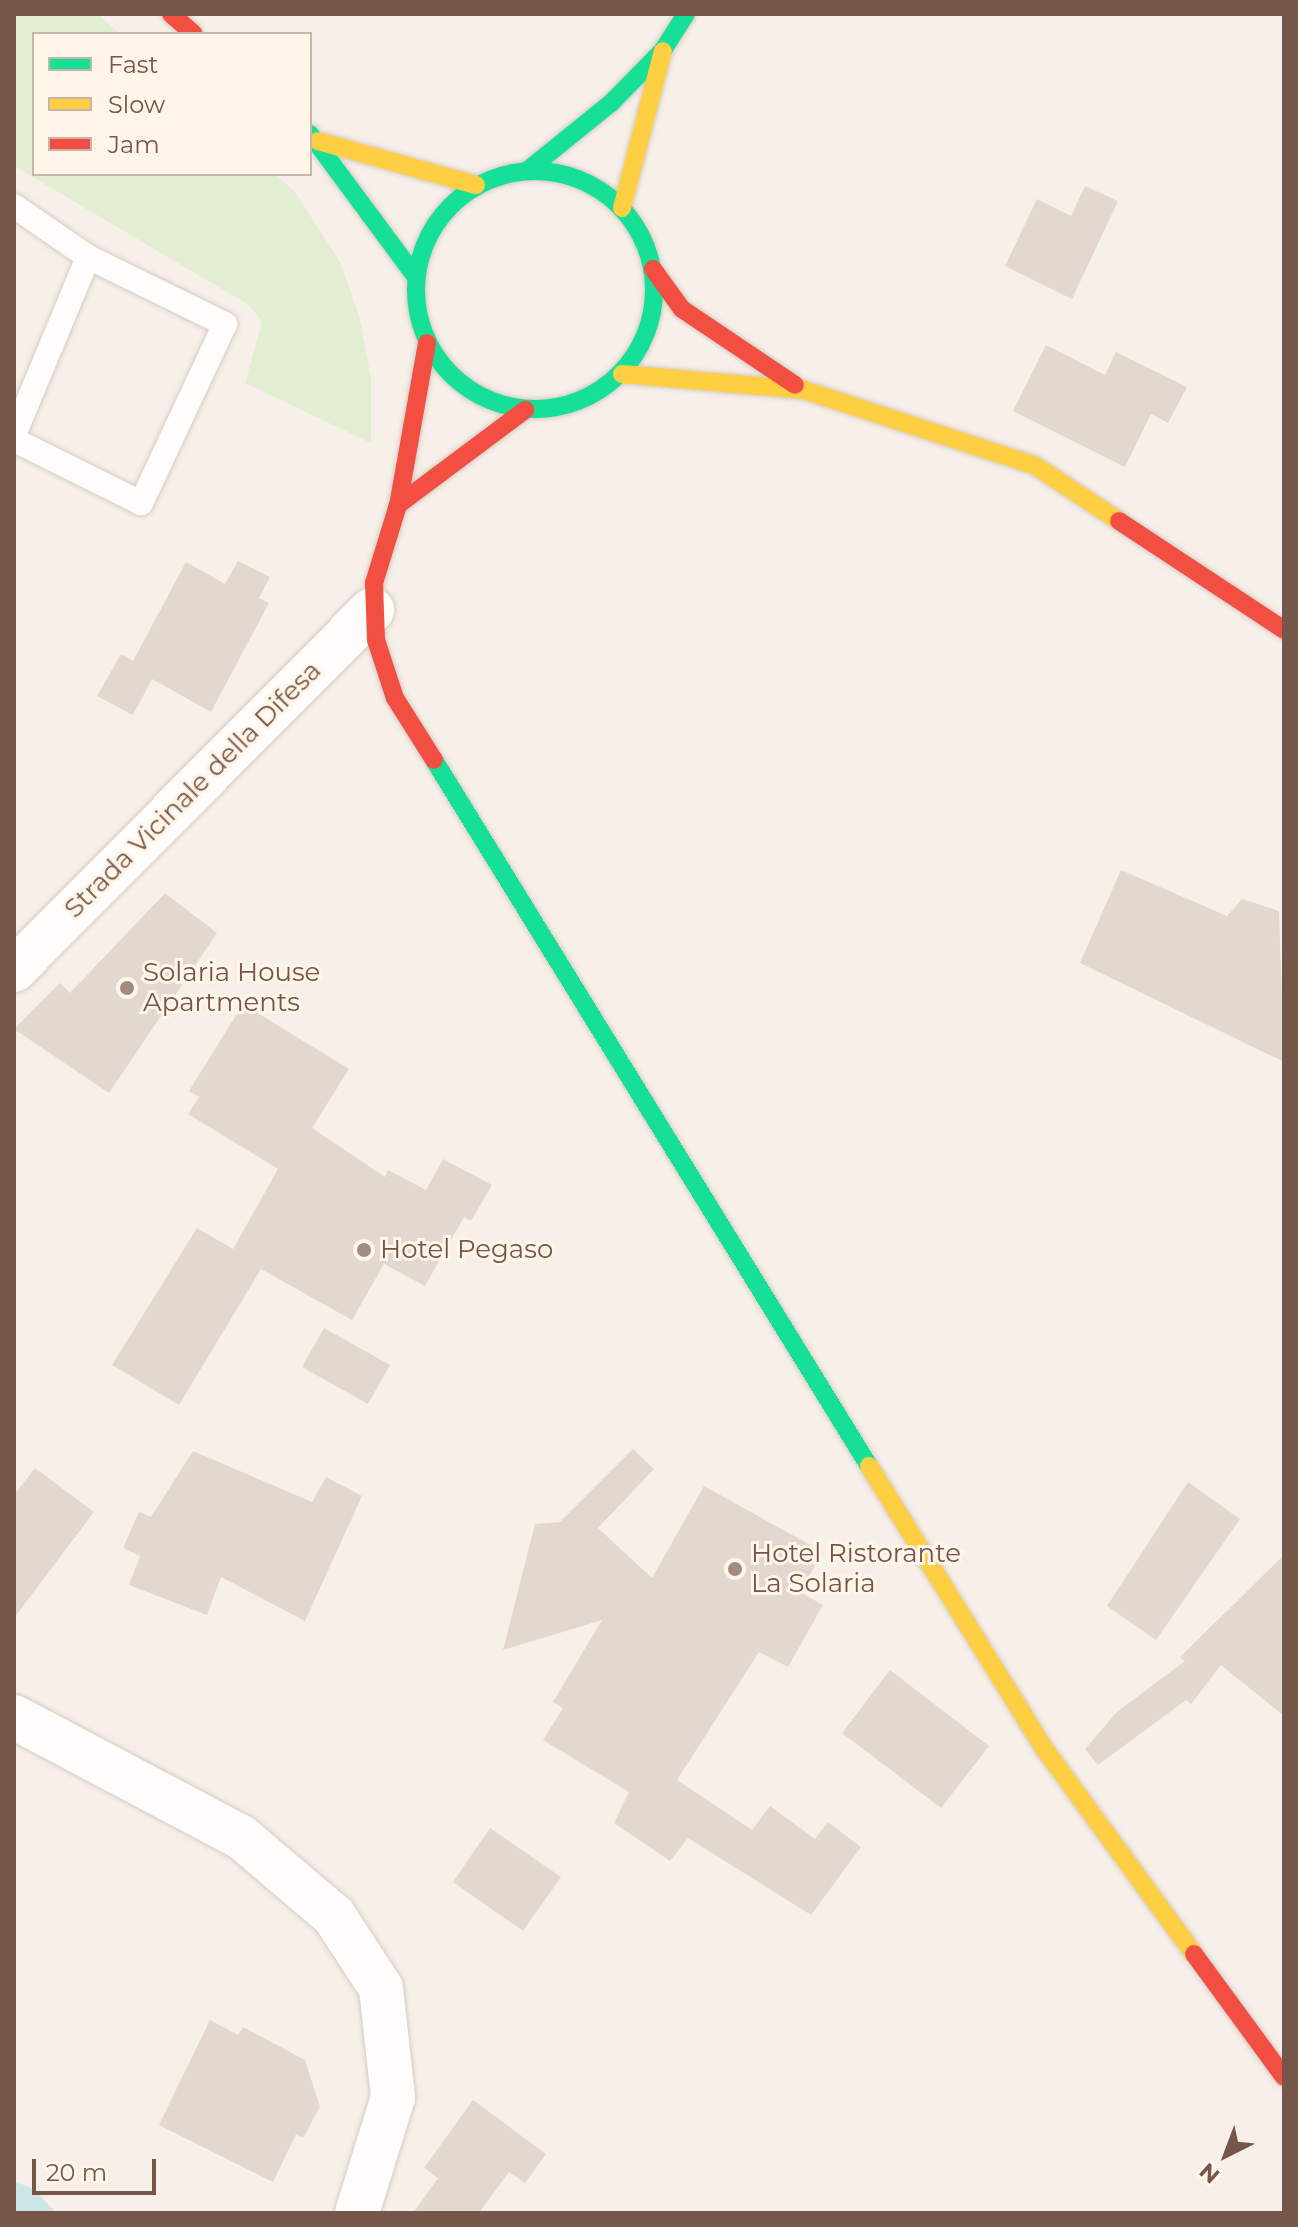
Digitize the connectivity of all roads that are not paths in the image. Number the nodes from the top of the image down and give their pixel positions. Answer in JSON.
{"nodes":[{"id":1,"x":171,"y":14,"type":"edge"},
{"id":2,"x":686,"y":14,"type":"edge"},
{"id":3,"x":192,"y":32,"type":"edge"},
{"id":4,"x":663,"y":50,"type":"junction"},
{"id":5,"x":314,"y":137,"type":"edge"},
{"id":6,"x":528,"y":170,"type":"junction"},
{"id":7,"x":476,"y":185,"type":"junction"},
{"id":8,"x":14,"y":206,"type":"edge"},
{"id":9,"x":622,"y":208,"type":"junction"},
{"id":10,"x":88,"y":257,"type":"junction"},
{"id":11,"x":653,"y":269,"type":"junction"},
{"id":12,"x":415,"y":276,"type":"junction"},
{"id":13,"x":427,"y":343,"type":"junction"},
{"id":14,"x":622,"y":374,"type":"junction"},
{"id":15,"x":804,"y":390,"type":"junction"},
{"id":16,"x":525,"y":410,"type":"junction"},
{"id":17,"x":14,"y":438,"type":"edge"},
{"id":18,"x":398,"y":505,"type":"junction"},
{"id":19,"x":372,"y":610,"type":"junction"},
{"id":20,"x":1284,"y":630,"type":"edge"},
{"id":21,"x":14,"y":970,"type":"edge"},
{"id":22,"x":14,"y":1717,"type":"edge"},
{"id":23,"x":1284,"y":2077,"type":"edge"},
{"id":24,"x":357,"y":2213,"type":"edge"}],
"edges":[{"from":1,"to":3,"type":"main road"},
{"from":2,"to":4,"type":"main road"},
{"from":4,"to":6,"type":"main road"},
{"from":4,"to":9,"type":"main road"},
{"from":5,"to":7,"type":"main road"},
{"from":5,"to":12,"type":"main road"},
{"from":6,"to":7,"type":"main road"},
{"from":6,"to":9,"type":"main road"},
{"from":7,"to":12,"type":"main road"},
{"from":8,"to":10,"type":"lane"},
{"from":9,"to":11,"type":"main road"},
{"from":10,"to":17,"type":"lane"},
{"from":10,"to":17,"type":"lane"},
{"from":11,"to":14,"type":"main road"},
{"from":11,"to":15,"type":"main road"},
{"from":12,"to":13,"type":"main road"},
{"from":13,"to":16,"type":"main road"},
{"from":13,"to":18,"type":"main road"},
{"from":14,"to":15,"type":"main road"},
{"from":14,"to":16,"type":"main road"},
{"from":15,"to":20,"type":"main road"},
{"from":16,"to":18,"type":"main road"},
{"from":18,"to":19,"type":"main road"},
{"from":19,"to":21,"type":"street","name":"Strada Vicinale della Difesa"},
{"from":19,"to":23,"type":"main road"},
{"from":22,"to":24,"type":"street"}]}
